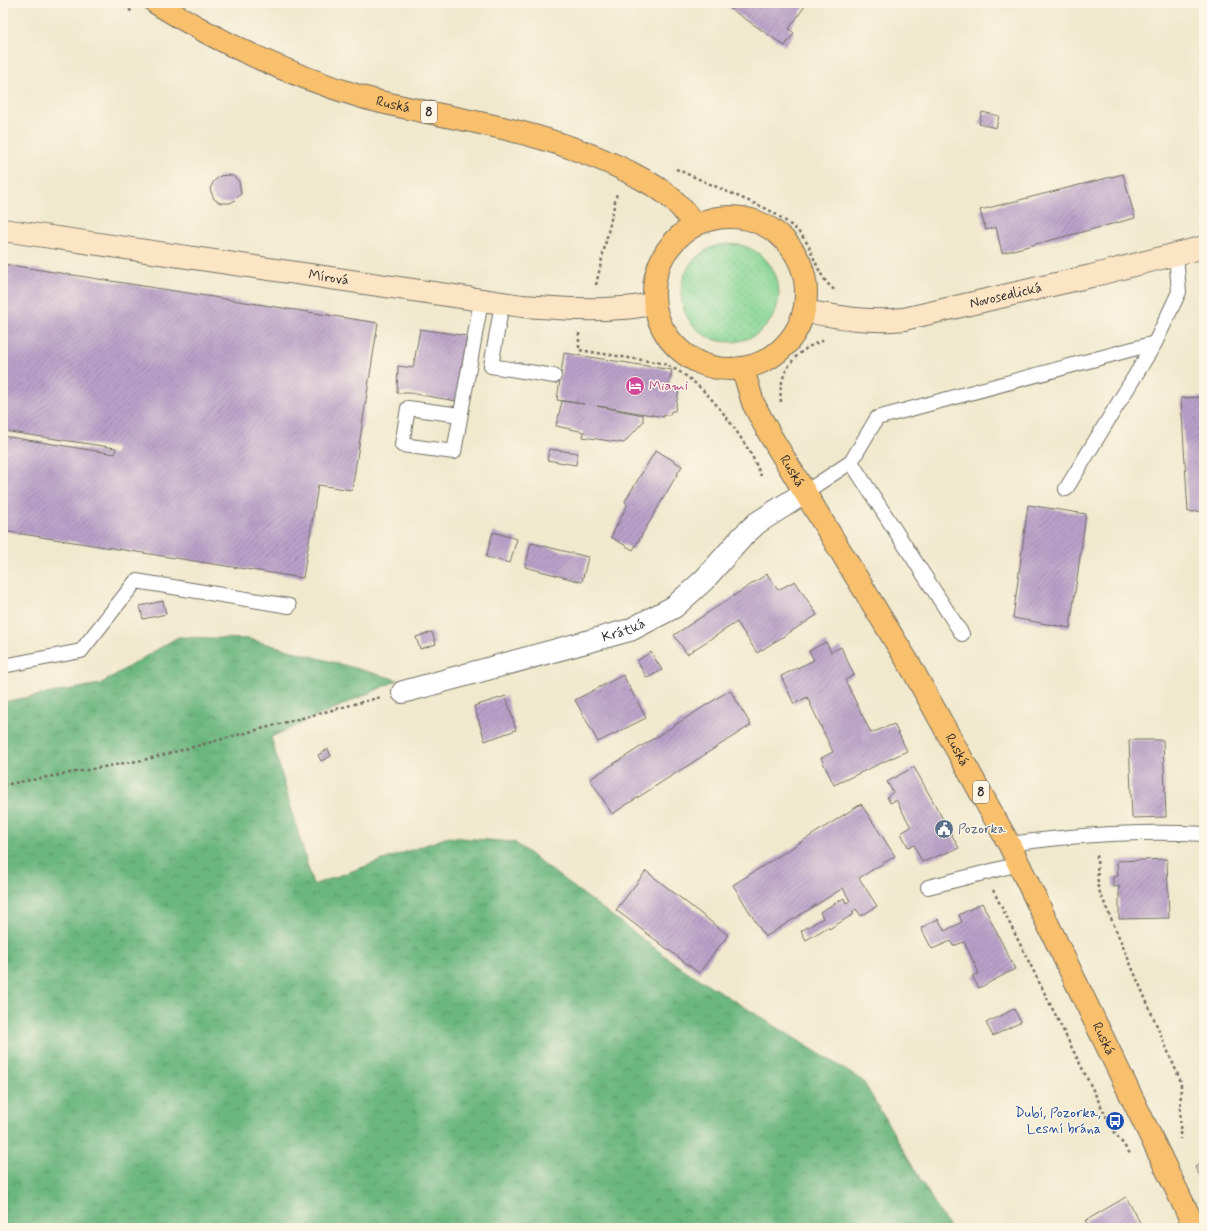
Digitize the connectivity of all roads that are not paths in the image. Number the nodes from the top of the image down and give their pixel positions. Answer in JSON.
{"nodes":[{"id":1,"x":156,"y":3,"type":"edge"},
{"id":2,"x":694,"y":225,"type":"junction"},
{"id":3,"x":3,"y":230,"type":"edge"},
{"id":4,"x":1204,"y":247,"type":"edge"},
{"id":5,"x":1176,"y":254,"type":"junction"},
{"id":6,"x":481,"y":301,"type":"junction"},
{"id":7,"x":502,"y":304,"type":"junction"},
{"id":8,"x":654,"y":304,"type":"junction"},
{"id":9,"x":805,"y":311,"type":"junction"},
{"id":10,"x":1155,"y":343,"type":"junction"},
{"id":11,"x":744,"y":368,"type":"junction"},
{"id":12,"x":554,"y":376,"type":"dead end"},
{"id":13,"x":460,"y":415,"type":"junction"},
{"id":14,"x":851,"y":462,"type":"junction"},
{"id":15,"x":1066,"y":488,"type":"dead end"},
{"id":16,"x":804,"y":493,"type":"junction"},
{"id":17,"x":289,"y":606,"type":"dead end"},
{"id":18,"x":962,"y":634,"type":"dead end"},
{"id":19,"x":3,"y":666,"type":"edge"},
{"id":20,"x":403,"y":692,"type":"road end"},
{"id":21,"x":1204,"y":834,"type":"edge"},
{"id":22,"x":1009,"y":844,"type":"junction"},
{"id":23,"x":1019,"y":864,"type":"junction"},
{"id":24,"x":928,"y":887,"type":"dead end"},
{"id":25,"x":1195,"y":1228,"type":"edge"}],
"edges":[{"from":1,"to":2,"type":"main road","name":"Ruská","number":"8"},
{"from":2,"to":8,"type":"main road"},
{"from":2,"to":9,"type":"main road"},
{"from":3,"to":6,"type":"street","name":"Mírová"},
{"from":4,"to":5,"type":"street","name":"Novosedlická"},
{"from":5,"to":9,"type":"street","name":"Novosedlická"},
{"from":5,"to":10,"type":"lane"},
{"from":6,"to":7,"type":"street","name":"Mírová"},
{"from":6,"to":13,"type":"lane"},
{"from":7,"to":8,"type":"street","name":"Mírová"},
{"from":7,"to":12,"type":"lane"},
{"from":8,"to":11,"type":"main road"},
{"from":9,"to":11,"type":"main road"},
{"from":10,"to":14,"type":"lane"},
{"from":10,"to":15,"type":"lane"},
{"from":11,"to":16,"type":"main road","name":"Ruská","number":"8"},
{"from":13,"to":13,"type":"lane"},
{"from":14,"to":16,"type":"lane"},
{"from":14,"to":18,"type":"lane"},
{"from":16,"to":20,"type":"street","name":"Krátká"},
{"from":16,"to":22,"type":"main road","name":"Ruská","number":"8"},
{"from":17,"to":19,"type":"lane"},
{"from":21,"to":22,"type":"lane"},
{"from":22,"to":23,"type":"main road","name":"Ruská","number":"8"},
{"from":23,"to":24,"type":"lane"},
{"from":23,"to":25,"type":"main road","name":"Ruská","number":"8"}]}
